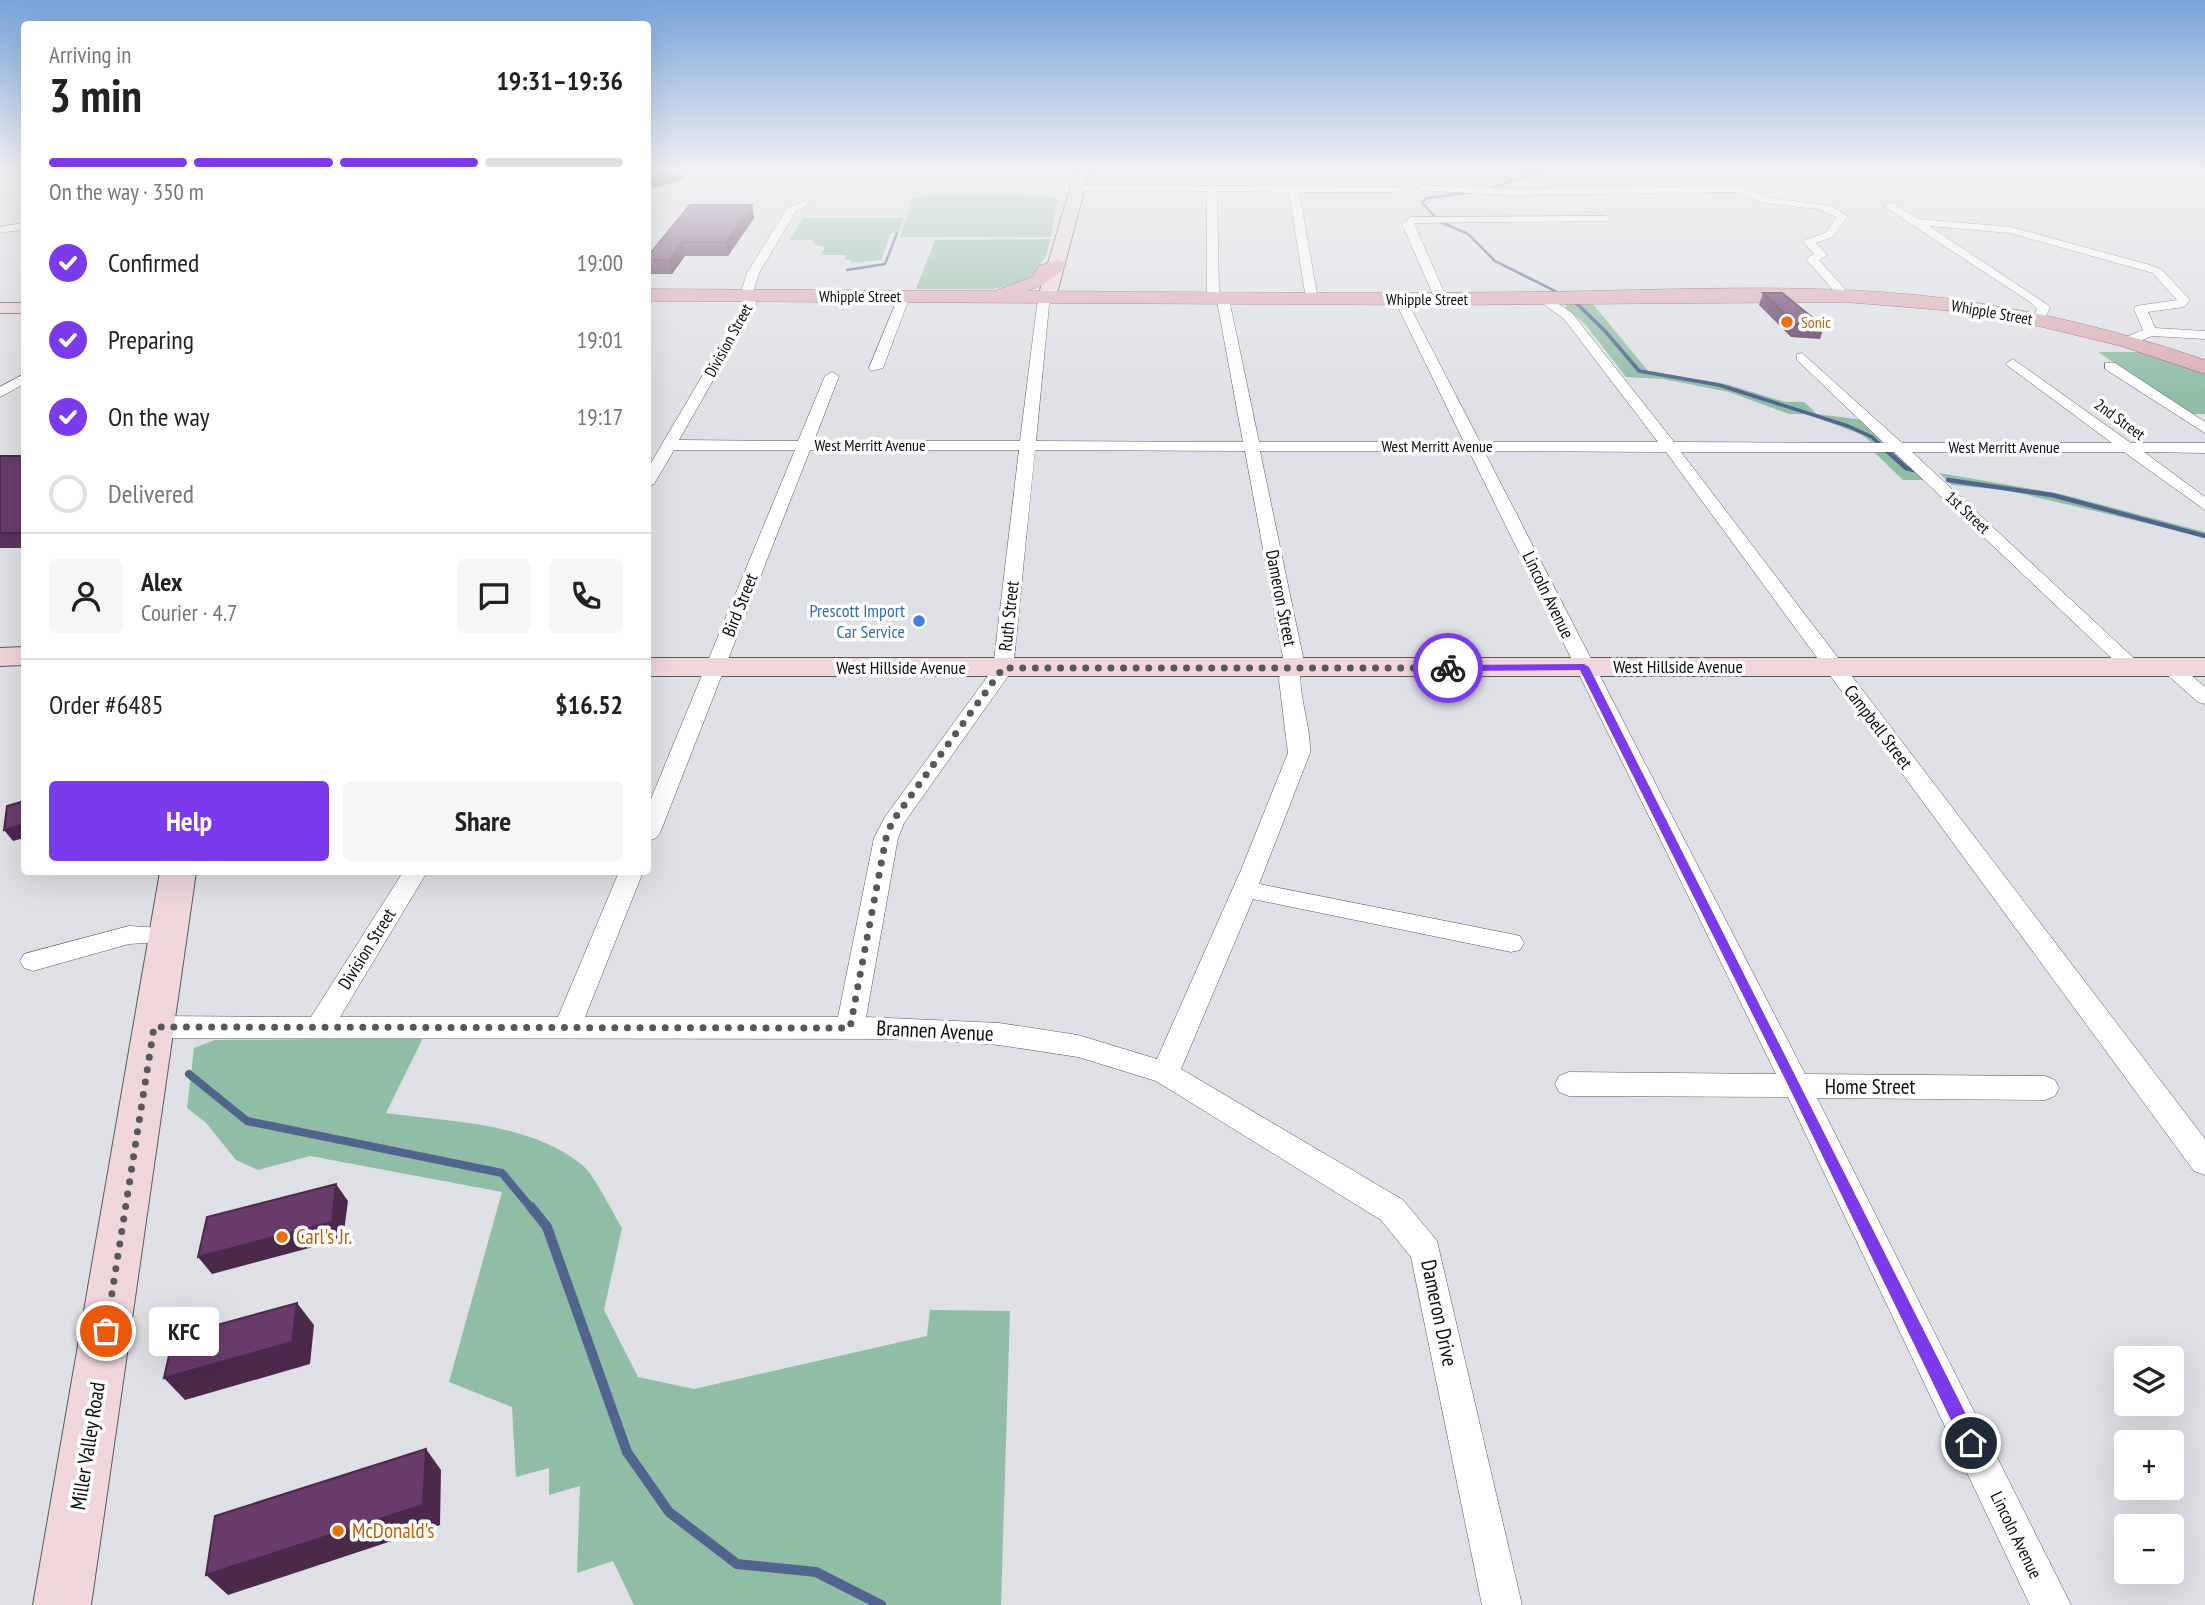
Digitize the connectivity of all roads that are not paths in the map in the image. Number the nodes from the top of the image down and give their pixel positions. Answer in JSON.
{"nodes":[{"id":1,"x":769,"y":247,"type":"edge"},
{"id":2,"x":1062,"y":247,"type":"edge"},
{"id":3,"x":1215,"y":247,"type":"edge"},
{"id":4,"x":1303,"y":247,"type":"edge"},
{"id":5,"x":1417,"y":247,"type":"edge"},
{"id":6,"x":1814,"y":247,"type":"edge"},
{"id":7,"x":1954,"y":247,"type":"edge"},
{"id":8,"x":2071,"y":247,"type":"edge"},
{"id":9,"x":1056,"y":266,"type":"junction"},
{"id":10,"x":1218,"y":294,"type":"junction"},
{"id":11,"x":651,"y":295,"type":"edge"},
{"id":12,"x":1312,"y":295,"type":"junction"},
{"id":13,"x":751,"y":296,"type":"junction"},
{"id":14,"x":904,"y":296,"type":"junction"},
{"id":15,"x":986,"y":296,"type":"junction"},
{"id":16,"x":1845,"y":296,"type":"junction"},
{"id":17,"x":1047,"y":297,"type":"junction"},
{"id":18,"x":1400,"y":299,"type":"junction"},
{"id":19,"x":1441,"y":299,"type":"junction"},
{"id":20,"x":1545,"y":299,"type":"junction"},
{"id":21,"x":0,"y":308,"type":"edge"},
{"id":22,"x":21,"y":308,"type":"edge"},
{"id":23,"x":2037,"y":320,"type":"junction"},
{"id":24,"x":2150,"y":332,"type":"junction"},
{"id":25,"x":2205,"y":335,"type":"edge"},
{"id":26,"x":2128,"y":341,"type":"junction"},
{"id":27,"x":1802,"y":357,"type":"dead end"},
{"id":28,"x":2013,"y":363,"type":"dead end"},
{"id":29,"x":2203,"y":365,"type":"edge"},
{"id":30,"x":2110,"y":366,"type":"dead end"},
{"id":31,"x":876,"y":368,"type":"dead end"},
{"id":32,"x":832,"y":376,"type":"dead end"},
{"id":33,"x":21,"y":379,"type":"edge"},
{"id":34,"x":0,"y":393,"type":"edge"},
{"id":35,"x":2205,"y":429,"type":"edge"},
{"id":36,"x":1028,"y":444,"type":"junction"},
{"id":37,"x":668,"y":445,"type":"junction"},
{"id":38,"x":803,"y":446,"type":"junction"},
{"id":39,"x":1251,"y":446,"type":"junction"},
{"id":40,"x":1476,"y":446,"type":"junction"},
{"id":41,"x":1670,"y":447,"type":"junction"},
{"id":42,"x":1896,"y":447,"type":"junction"},
{"id":43,"x":2129,"y":448,"type":"junction"},
{"id":44,"x":2205,"y":448,"type":"edge"},
{"id":45,"x":651,"y":476,"type":"edge"},
{"id":46,"x":2205,"y":505,"type":"edge"},
{"id":47,"x":21,"y":656,"type":"edge"},
{"id":48,"x":0,"y":657,"type":"edge"},
{"id":49,"x":716,"y":666,"type":"junction"},
{"id":50,"x":651,"y":667,"type":"edge"},
{"id":51,"x":1584,"y":667,"type":"junction"},
{"id":52,"x":1832,"y":667,"type":"junction"},
{"id":53,"x":2132,"y":667,"type":"junction"},
{"id":54,"x":2170,"y":667,"type":"junction"},
{"id":55,"x":2205,"y":667,"type":"edge"},
{"id":56,"x":1003,"y":668,"type":"junction"},
{"id":57,"x":1289,"y":669,"type":"junction"},
{"id":58,"x":2205,"y":698,"type":"edge"},
{"id":59,"x":651,"y":826,"type":"edge"},
{"id":60,"x":178,"y":875,"type":"edge"},
{"id":61,"x":413,"y":875,"type":"edge"},
{"id":62,"x":630,"y":875,"type":"edge"},
{"id":63,"x":1244,"y":889,"type":"junction"},
{"id":64,"x":168,"y":935,"type":"junction"},
{"id":65,"x":1511,"y":943,"type":"dead end"},
{"id":66,"x":33,"y":961,"type":"dead end"},
{"id":67,"x":568,"y":1026,"type":"junction"},
{"id":68,"x":154,"y":1027,"type":"junction"},
{"id":69,"x":319,"y":1027,"type":"junction"},
{"id":70,"x":850,"y":1028,"type":"junction"},
{"id":71,"x":1165,"y":1073,"type":"junction"},
{"id":72,"x":1569,"y":1084,"type":"dead end"},
{"id":73,"x":1797,"y":1087,"type":"junction"},
{"id":74,"x":2045,"y":1088,"type":"dead end"},
{"id":75,"x":2205,"y":1162,"type":"edge"},
{"id":76,"x":62,"y":1605,"type":"edge"},
{"id":77,"x":1502,"y":1605,"type":"edge"},
{"id":78,"x":2051,"y":1605,"type":"edge"}],
"edges":[{"from":1,"to":13,"type":"street","name":"Division Street"},
{"from":2,"to":9,"type":"street","name":"Ruth Street"},
{"from":3,"to":10,"type":"street","name":"Dameron Street"},
{"from":4,"to":12,"type":"street"},
{"from":5,"to":19,"type":"street"},
{"from":6,"to":16,"type":"street"},
{"from":7,"to":23,"type":"street"},
{"from":8,"to":24,"type":"street"},
{"from":9,"to":15,"type":"main road"},
{"from":9,"to":17,"type":"street","name":"Ruth Street"},
{"from":10,"to":12,"type":"main road","name":"Whipple Street"},
{"from":10,"to":17,"type":"main road","name":"Whipple Street"},
{"from":10,"to":39,"type":"street","name":"Dameron Street"},
{"from":11,"to":13,"type":"main road","name":"Whipple Street"},
{"from":12,"to":18,"type":"main road","name":"Whipple Street"},
{"from":13,"to":14,"type":"main road","name":"Whipple Street"},
{"from":13,"to":37,"type":"street","name":"Division Street"},
{"from":14,"to":15,"type":"main road","name":"Whipple Street"},
{"from":14,"to":31,"type":"street"},
{"from":15,"to":17,"type":"main road","name":"Whipple Street"},
{"from":16,"to":20,"type":"main road","name":"Whipple Street"},
{"from":16,"to":23,"type":"main road","name":"Whipple Street"},
{"from":17,"to":36,"type":"street","name":"Ruth Street"},
{"from":18,"to":19,"type":"main road","name":"Whipple Street"},
{"from":18,"to":40,"type":"street","name":"Lincoln Avenue"},
{"from":19,"to":20,"type":"main road","name":"Whipple Street"},
{"from":20,"to":41,"type":"street","name":"Campbell Street"},
{"from":21,"to":22,"type":"street"},
{"from":23,"to":26,"type":"main road","name":"Whipple Street"},
{"from":24,"to":25,"type":"street"},
{"from":24,"to":26,"type":"street"},
{"from":26,"to":29,"type":"main road","name":"Whipple Street"},
{"from":27,"to":42,"type":"street","name":"1st Street"},
{"from":28,"to":43,"type":"street","name":"2nd Street"},
{"from":30,"to":35,"type":"street"},
{"from":32,"to":38,"type":"street","name":"Bird Street"},
{"from":33,"to":34,"type":"street"},
{"from":36,"to":38,"type":"street","name":"West Merritt Avenue"},
{"from":36,"to":39,"type":"street","name":"West Merritt Avenue"},
{"from":36,"to":56,"type":"street","name":"Ruth Street"},
{"from":37,"to":38,"type":"street","name":"West Merritt Avenue"},
{"from":37,"to":45,"type":"street","name":"Division Street"},
{"from":38,"to":49,"type":"street","name":"Bird Street"},
{"from":39,"to":40,"type":"street","name":"West Merritt Avenue"},
{"from":39,"to":57,"type":"street","name":"Dameron Street"},
{"from":40,"to":41,"type":"street","name":"West Merritt Avenue"},
{"from":40,"to":51,"type":"street","name":"Lincoln Avenue"},
{"from":41,"to":42,"type":"street","name":"West Merritt Avenue"},
{"from":41,"to":52,"type":"street","name":"Campbell Street"},
{"from":42,"to":43,"type":"street","name":"West Merritt Avenue"},
{"from":42,"to":53,"type":"street","name":"1st Street"},
{"from":43,"to":44,"type":"street","name":"West Merritt Avenue"},
{"from":43,"to":46,"type":"street","name":"2nd Street"},
{"from":47,"to":48,"type":"street"},
{"from":49,"to":50,"type":"street","name":"West Hillside Avenue"},
{"from":49,"to":56,"type":"street","name":"West Hillside Avenue"},
{"from":49,"to":59,"type":"street","name":"Bird Street"},
{"from":51,"to":52,"type":"street","name":"West Hillside Avenue"},
{"from":51,"to":57,"type":"street","name":"West Hillside Avenue"},
{"from":51,"to":73,"type":"street","name":"Lincoln Avenue"},
{"from":52,"to":53,"type":"street","name":"West Hillside Avenue"},
{"from":52,"to":75,"type":"street","name":"Campbell Street"},
{"from":53,"to":54,"type":"street","name":"West Hillside Avenue"},
{"from":54,"to":55,"type":"street","name":"West Hillside Avenue"},
{"from":54,"to":58,"type":"street"},
{"from":56,"to":57,"type":"street","name":"West Hillside Avenue"},
{"from":56,"to":70,"type":"street","name":"Ruth Street"},
{"from":57,"to":63,"type":"street","name":"Dameron Street"},
{"from":60,"to":64,"type":"street","name":"Miller Valley Road"},
{"from":61,"to":69,"type":"street","name":"Division Street"},
{"from":62,"to":67,"type":"street"},
{"from":63,"to":65,"type":"street"},
{"from":63,"to":71,"type":"street","name":"Dameron Street"},
{"from":64,"to":66,"type":"street"},
{"from":64,"to":68,"type":"street","name":"Miller Valley Road"},
{"from":67,"to":69,"type":"street","name":"Brannen Avenue"},
{"from":67,"to":70,"type":"street","name":"Brannen Avenue"},
{"from":68,"to":69,"type":"street","name":"Brannen Avenue"},
{"from":68,"to":76,"type":"street","name":"Miller Valley Road"},
{"from":70,"to":71,"type":"street","name":"Brannen Avenue"},
{"from":71,"to":77,"type":"street","name":"Dameron Drive"},
{"from":72,"to":73,"type":"street","name":"Home Street"},
{"from":73,"to":74,"type":"street","name":"Home Street"},
{"from":73,"to":78,"type":"street","name":"Lincoln Avenue"}]}
